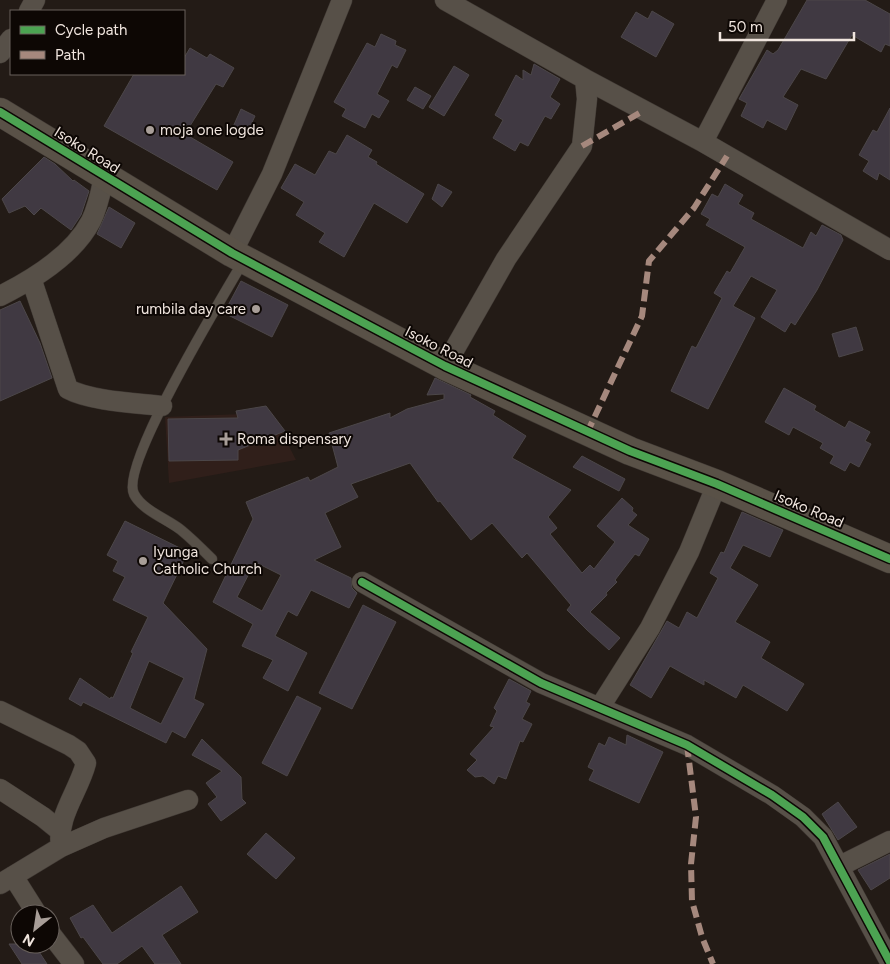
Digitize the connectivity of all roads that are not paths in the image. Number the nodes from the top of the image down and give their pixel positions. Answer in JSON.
{"nodes":[{"id":1,"x":342,"y":0,"type":"edge"},
{"id":2,"x":446,"y":0,"type":"edge"},
{"id":3,"x":777,"y":0,"type":"edge"},
{"id":4,"x":475,"y":7,"type":"edge"},
{"id":5,"x":10,"y":40,"type":"edge"},
{"id":6,"x":0,"y":53,"type":"edge"},
{"id":7,"x":586,"y":80,"type":"junction"},
{"id":8,"x":0,"y":112,"type":"edge"},
{"id":9,"x":703,"y":142,"type":"junction"},
{"id":10,"x":104,"y":177,"type":"junction"},
{"id":11,"x":890,"y":250,"type":"edge"},
{"id":12,"x":238,"y":256,"type":"junction"},
{"id":13,"x":32,"y":280,"type":"junction"},
{"id":14,"x":0,"y":296,"type":"edge"},
{"id":15,"x":445,"y":366,"type":"junction"},
{"id":16,"x":162,"y":406,"type":"junction"},
{"id":17,"x":717,"y":484,"type":"junction"},
{"id":18,"x":212,"y":558,"type":"dead end"},
{"id":19,"x":890,"y":559,"type":"edge"},
{"id":20,"x":362,"y":582,"type":"dead end"},
{"id":21,"x":600,"y":707,"type":"junction"},
{"id":22,"x":0,"y":711,"type":"edge"},
{"id":23,"x":0,"y":790,"type":"edge"},
{"id":24,"x":188,"y":800,"type":"dead end"},
{"id":25,"x":60,"y":839,"type":"junction"},
{"id":26,"x":890,"y":842,"type":"edge"},
{"id":27,"x":840,"y":866,"type":"junction"},
{"id":28,"x":7,"y":880,"type":"edge"},
{"id":29,"x":28,"y":904,"type":"edge"},
{"id":30,"x":60,"y":945,"type":"edge"},
{"id":31,"x":890,"y":962,"type":"edge"},
{"id":32,"x":74,"y":964,"type":"edge"}],
"edges":[{"from":1,"to":12,"type":"street"},
{"from":2,"to":4,"type":"street"},
{"from":3,"to":9,"type":"street"},
{"from":4,"to":7,"type":"street"},
{"from":5,"to":6,"type":"street"},
{"from":7,"to":9,"type":"street"},
{"from":7,"to":15,"type":"street"},
{"from":8,"to":10,"type":"street","name":"Isoko Road"},
{"from":9,"to":11,"type":"street"},
{"from":10,"to":12,"type":"street","name":"Isoko Road"},
{"from":10,"to":13,"type":"street"},
{"from":12,"to":15,"type":"street","name":"Isoko Road"},
{"from":12,"to":16,"type":"lane"},
{"from":13,"to":14,"type":"street"},
{"from":13,"to":16,"type":"street"},
{"from":15,"to":17,"type":"street","name":"Isoko Road"},
{"from":16,"to":18,"type":"lane"},
{"from":17,"to":19,"type":"street","name":"Isoko Road"},
{"from":17,"to":21,"type":"street"},
{"from":20,"to":21,"type":"street"},
{"from":21,"to":27,"type":"street"},
{"from":22,"to":25,"type":"street"},
{"from":23,"to":25,"type":"street"},
{"from":24,"to":25,"type":"street"},
{"from":25,"to":28,"type":"street"},
{"from":26,"to":27,"type":"street"},
{"from":27,"to":31,"type":"street"},
{"from":28,"to":29,"type":"street"},
{"from":30,"to":32,"type":"street"}]}
